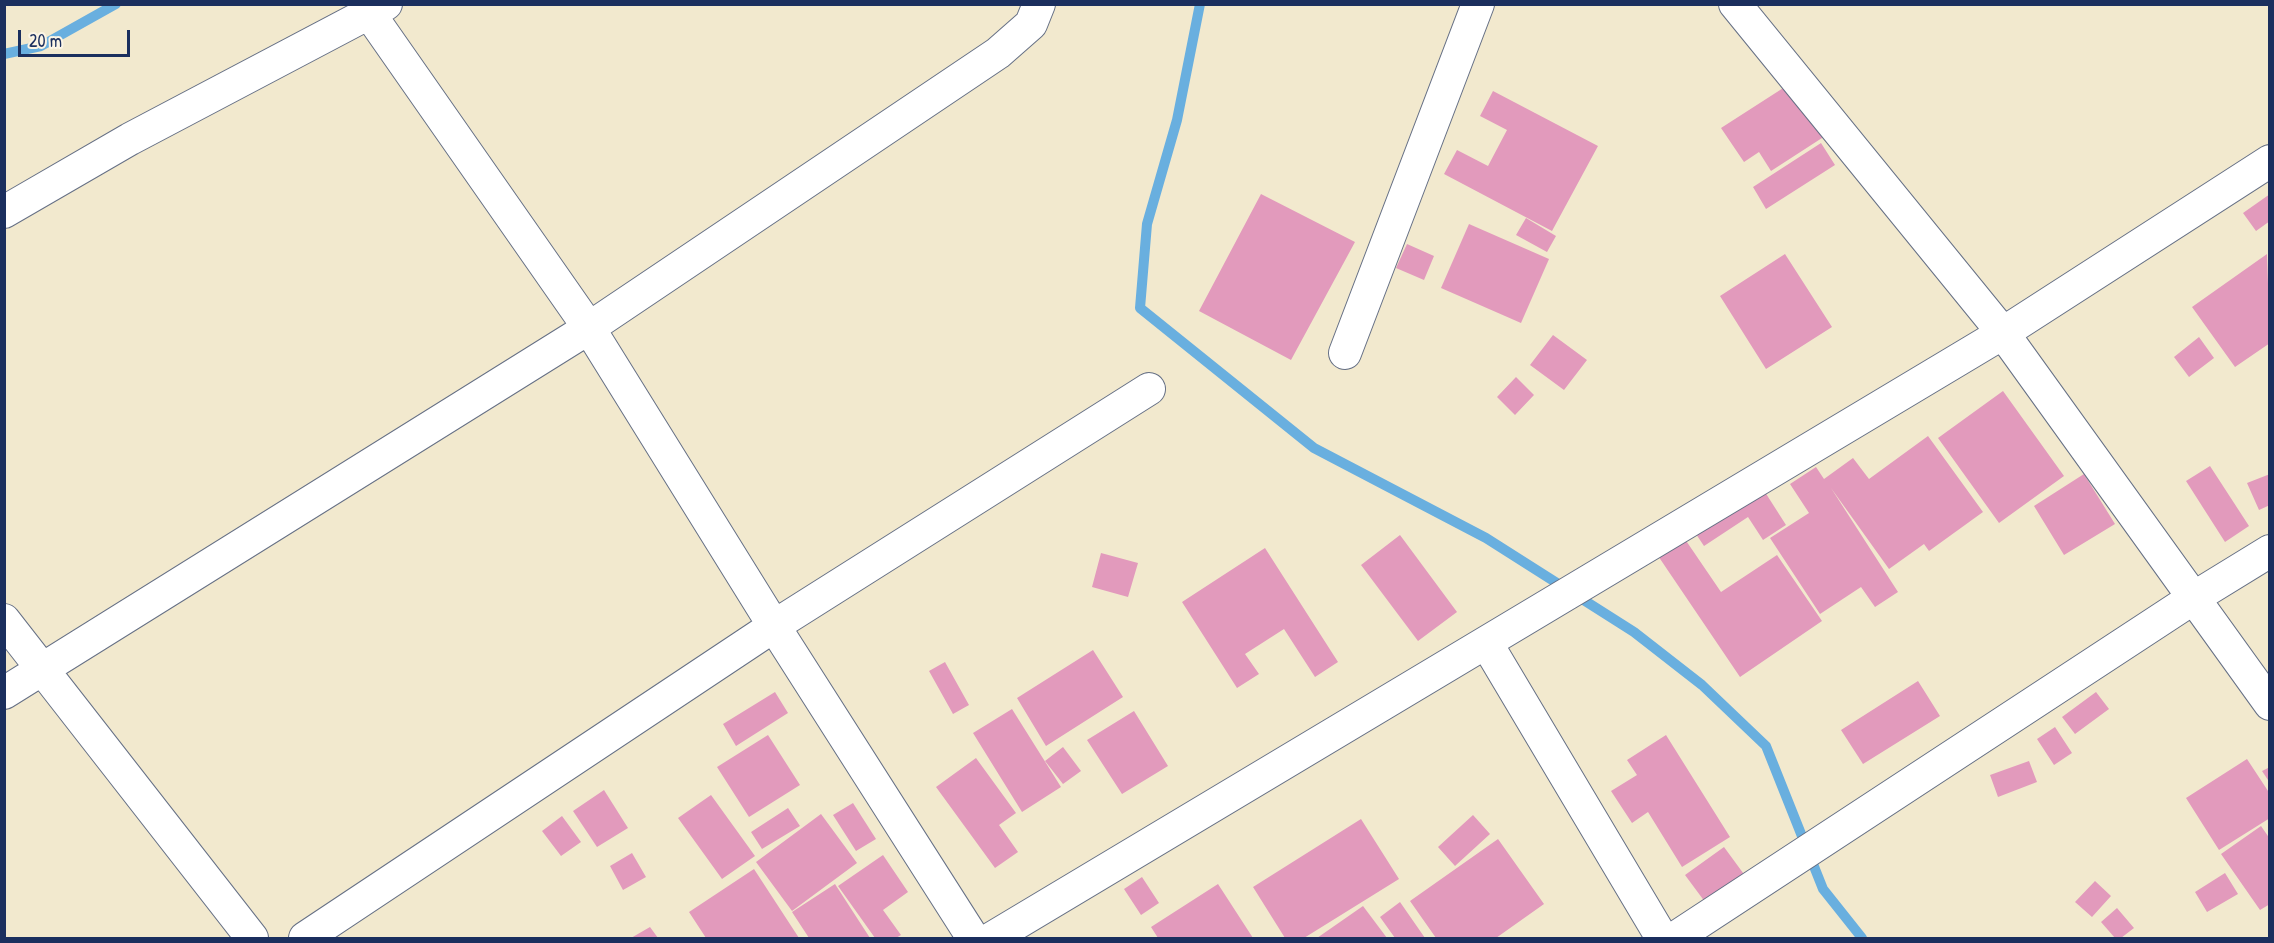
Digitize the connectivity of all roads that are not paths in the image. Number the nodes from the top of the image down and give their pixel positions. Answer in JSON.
{"nodes":[{"id":1,"x":1039,"y":4,"type":"edge"},
{"id":2,"x":1478,"y":4,"type":"edge"},
{"id":3,"x":1735,"y":4,"type":"edge"},
{"id":4,"x":377,"y":9,"type":"edge"},
{"id":5,"x":2270,"y":161,"type":"edge"},
{"id":6,"x":4,"y":212,"type":"edge"},
{"id":7,"x":589,"y":328,"type":"junction"},
{"id":8,"x":2003,"y":333,"type":"junction"},
{"id":9,"x":1345,"y":353,"type":"dead end"},
{"id":10,"x":1149,"y":388,"type":"dead end"},
{"id":11,"x":2270,"y":551,"type":"edge"},
{"id":12,"x":2194,"y":597,"type":"junction"},
{"id":13,"x":4,"y":620,"type":"edge"},
{"id":14,"x":774,"y":626,"type":"junction"},
{"id":15,"x":1486,"y":644,"type":"junction"},
{"id":16,"x":41,"y":670,"type":"junction"},
{"id":17,"x":4,"y":693,"type":"edge"},
{"id":18,"x":2270,"y":704,"type":"edge"},
{"id":19,"x":252,"y":939,"type":"edge"},
{"id":20,"x":305,"y":939,"type":"edge"},
{"id":21,"x":973,"y":939,"type":"edge"},
{"id":22,"x":992,"y":939,"type":"edge"},
{"id":23,"x":1662,"y":939,"type":"edge"},
{"id":24,"x":1675,"y":939,"type":"edge"}],
"edges":[{"from":1,"to":7,"type":"street"},
{"from":2,"to":9,"type":"street"},
{"from":3,"to":8,"type":"street"},
{"from":4,"to":6,"type":"street"},
{"from":4,"to":7,"type":"street"},
{"from":5,"to":8,"type":"street"},
{"from":7,"to":14,"type":"street"},
{"from":7,"to":16,"type":"street"},
{"from":8,"to":12,"type":"street"},
{"from":8,"to":15,"type":"street"},
{"from":10,"to":14,"type":"street"},
{"from":11,"to":12,"type":"street"},
{"from":12,"to":18,"type":"street"},
{"from":12,"to":24,"type":"street"},
{"from":13,"to":16,"type":"street"},
{"from":14,"to":20,"type":"street"},
{"from":14,"to":21,"type":"street"},
{"from":15,"to":22,"type":"street"},
{"from":15,"to":23,"type":"street"},
{"from":16,"to":17,"type":"street"},
{"from":16,"to":19,"type":"street"}]}
